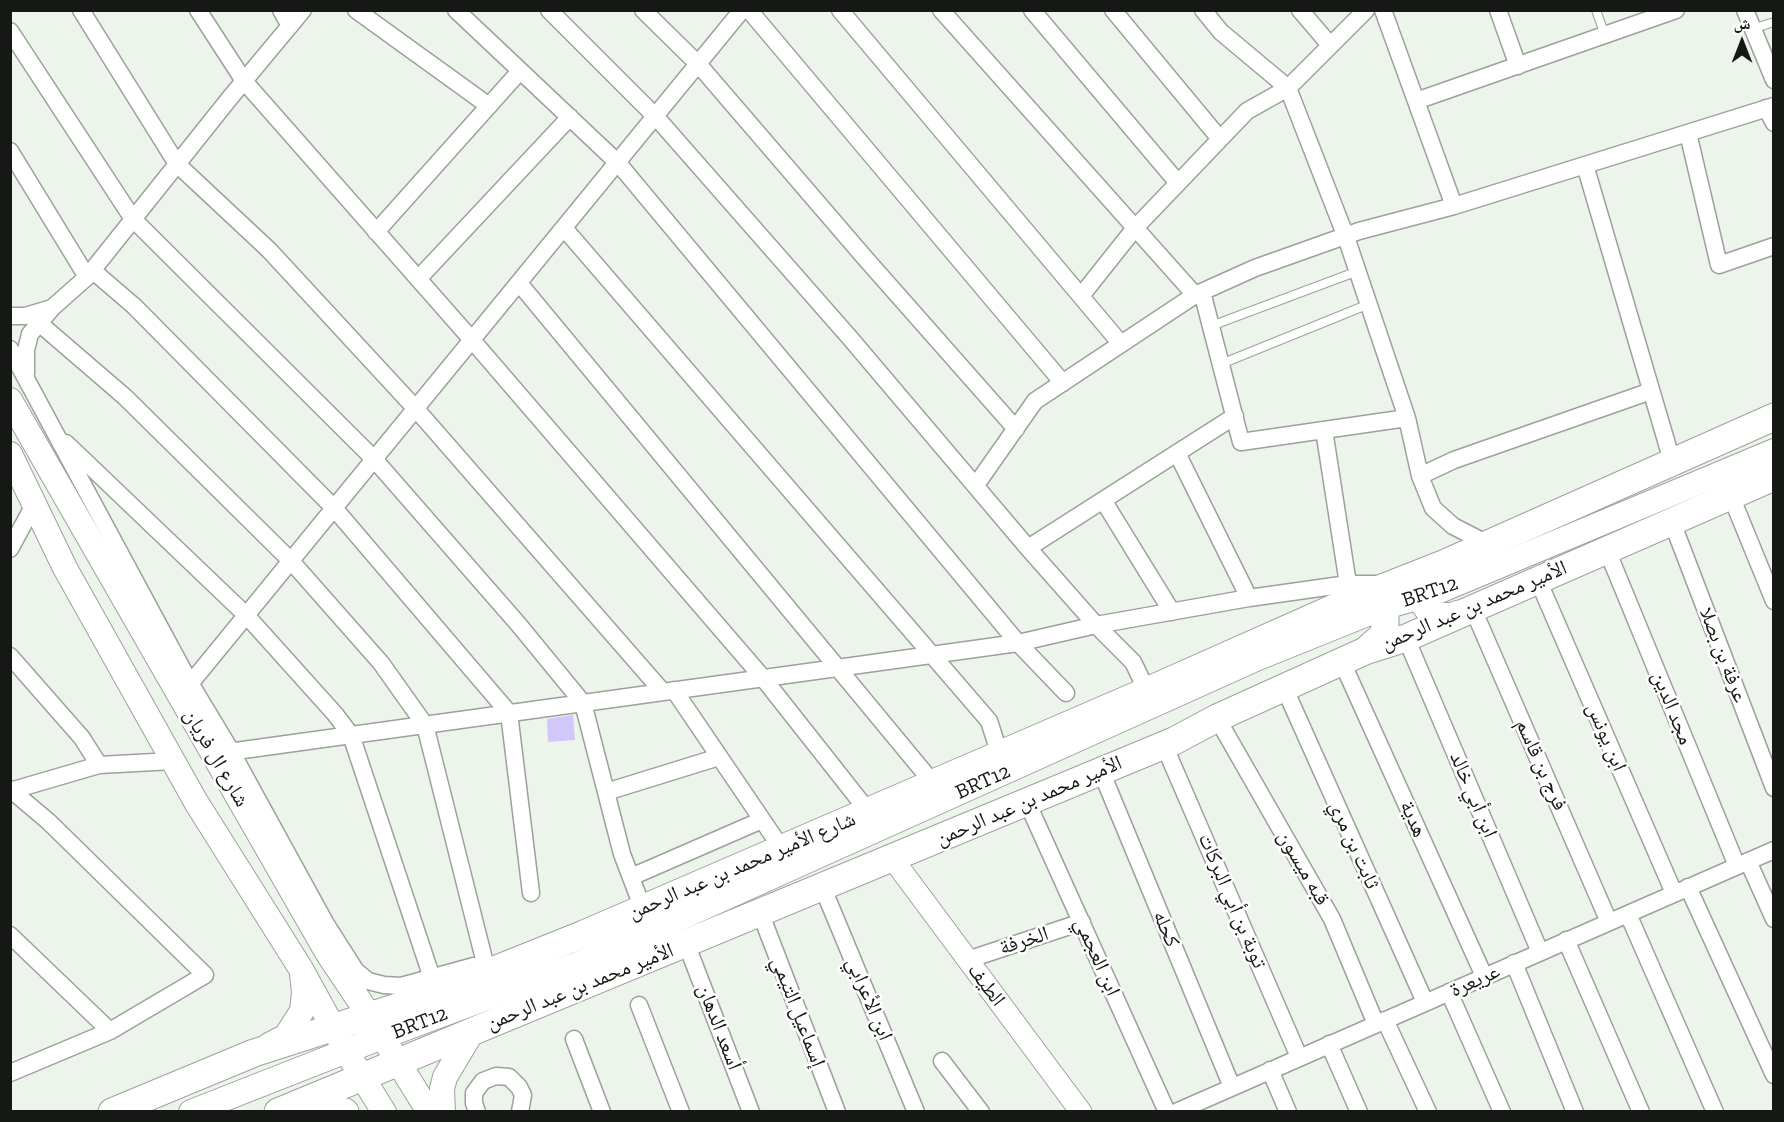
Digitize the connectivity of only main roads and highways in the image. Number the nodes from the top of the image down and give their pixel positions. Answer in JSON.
{"nodes":[{"id":1,"x":10,"y":399,"type":"edge"},
{"id":2,"x":1773,"y":417,"type":"edge"},
{"id":3,"x":1773,"y":451,"type":"edge"},
{"id":4,"x":10,"y":454,"type":"edge"},
{"id":5,"x":1773,"y":477,"type":"edge"},
{"id":6,"x":1443,"y":564,"type":"junction"},
{"id":7,"x":1385,"y":596,"type":"junction"},
{"id":8,"x":1421,"y":597,"type":"junction"},
{"id":9,"x":1469,"y":611,"type":"junction"},
{"id":10,"x":1353,"y":656,"type":"junction"},
{"id":11,"x":302,"y":909,"type":"junction"},
{"id":12,"x":326,"y":924,"type":"road end"},
{"id":13,"x":301,"y":969,"type":"junction"},
{"id":14,"x":376,"y":1026,"type":"junction"},
{"id":15,"x":332,"y":1028,"type":"junction"},
{"id":16,"x":472,"y":1032,"type":"junction"},
{"id":17,"x":346,"y":1051,"type":"junction"},
{"id":18,"x":254,"y":1053,"type":"junction"},
{"id":19,"x":397,"y":1062,"type":"junction"},
{"id":20,"x":360,"y":1077,"type":"junction"},
{"id":21,"x":112,"y":1112,"type":"edge"},
{"id":22,"x":191,"y":1112,"type":"edge"},
{"id":23,"x":278,"y":1112,"type":"edge"},
{"id":24,"x":319,"y":1112,"type":"edge"},
{"id":25,"x":345,"y":1112,"type":"edge"},
{"id":26,"x":384,"y":1112,"type":"edge"},
{"id":27,"x":429,"y":1112,"type":"edge"},
{"id":28,"x":442,"y":1112,"type":"edge"}],
"edges":[{"from":1,"to":11,"type":"main road","name":"شارع ال فريان"},
{"from":2,"to":6,"type":"main road"},
{"from":3,"to":8,"type":"main road","name":"BRT12"},
{"from":4,"to":13,"type":"main road","name":"شارع ال فريان"},
{"from":5,"to":9,"type":"main road","name":"الأمير محمد بن عبد الرحمن"},
{"from":6,"to":7,"type":"main road"},
{"from":6,"to":8,"type":"main road"},
{"from":7,"to":8,"type":"main road","name":"BRT12"},
{"from":7,"to":10,"type":"main road"},
{"from":7,"to":14,"type":"main road","name":"BRT12"},
{"from":7,"to":14,"type":"main road","name":"شارع الأمير محمد بن عبد الرحمن"},
{"from":8,"to":9,"type":"main road"},
{"from":9,"to":10,"type":"main road","name":"الأمير محمد بن عبد الرحمن"},
{"from":10,"to":16,"type":"main road","name":"الأمير محمد بن عبد الرحمن"},
{"from":11,"to":12,"type":"main road"},
{"from":11,"to":14,"type":"main road","name":"شارع ال فريان"},
{"from":13,"to":15,"type":"main road","name":"شارع ال فريان"},
{"from":13,"to":18,"type":"main road","name":"شارع ال فريان"},
{"from":14,"to":15,"type":"main road","name":"شارع الأمير محمد بن عبد الرحمن"},
{"from":14,"to":17,"type":"main road","name":"BRT12"},
{"from":14,"to":19,"type":"main road","name":"شارع ال فريان"},
{"from":15,"to":17,"type":"main road","name":"شارع ال فريان"},
{"from":15,"to":18,"type":"main road","name":"شارع الأمير محمد بن عبد الرحمن"},
{"from":16,"to":19,"type":"main road","name":"الأمير محمد بن عبد الرحمن"},
{"from":16,"to":28,"type":"main road"},
{"from":17,"to":20,"type":"main road","name":"شارع ال فريان"},
{"from":17,"to":22,"type":"main road","name":"BRT12"},
{"from":18,"to":21,"type":"main road","name":"شارع الأمير محمد بن عبد الرحمن"},
{"from":19,"to":20,"type":"main road","name":"الأمير محمد بن عبد الرحمن"},
{"from":19,"to":27,"type":"main road","name":"شارع ال فريان"},
{"from":20,"to":23,"type":"main road","name":"الأمير محمد بن عبد الرحمن"},
{"from":20,"to":26,"type":"main road","name":"شارع ال فريان"},
{"from":24,"to":25,"type":"main road"}]}
